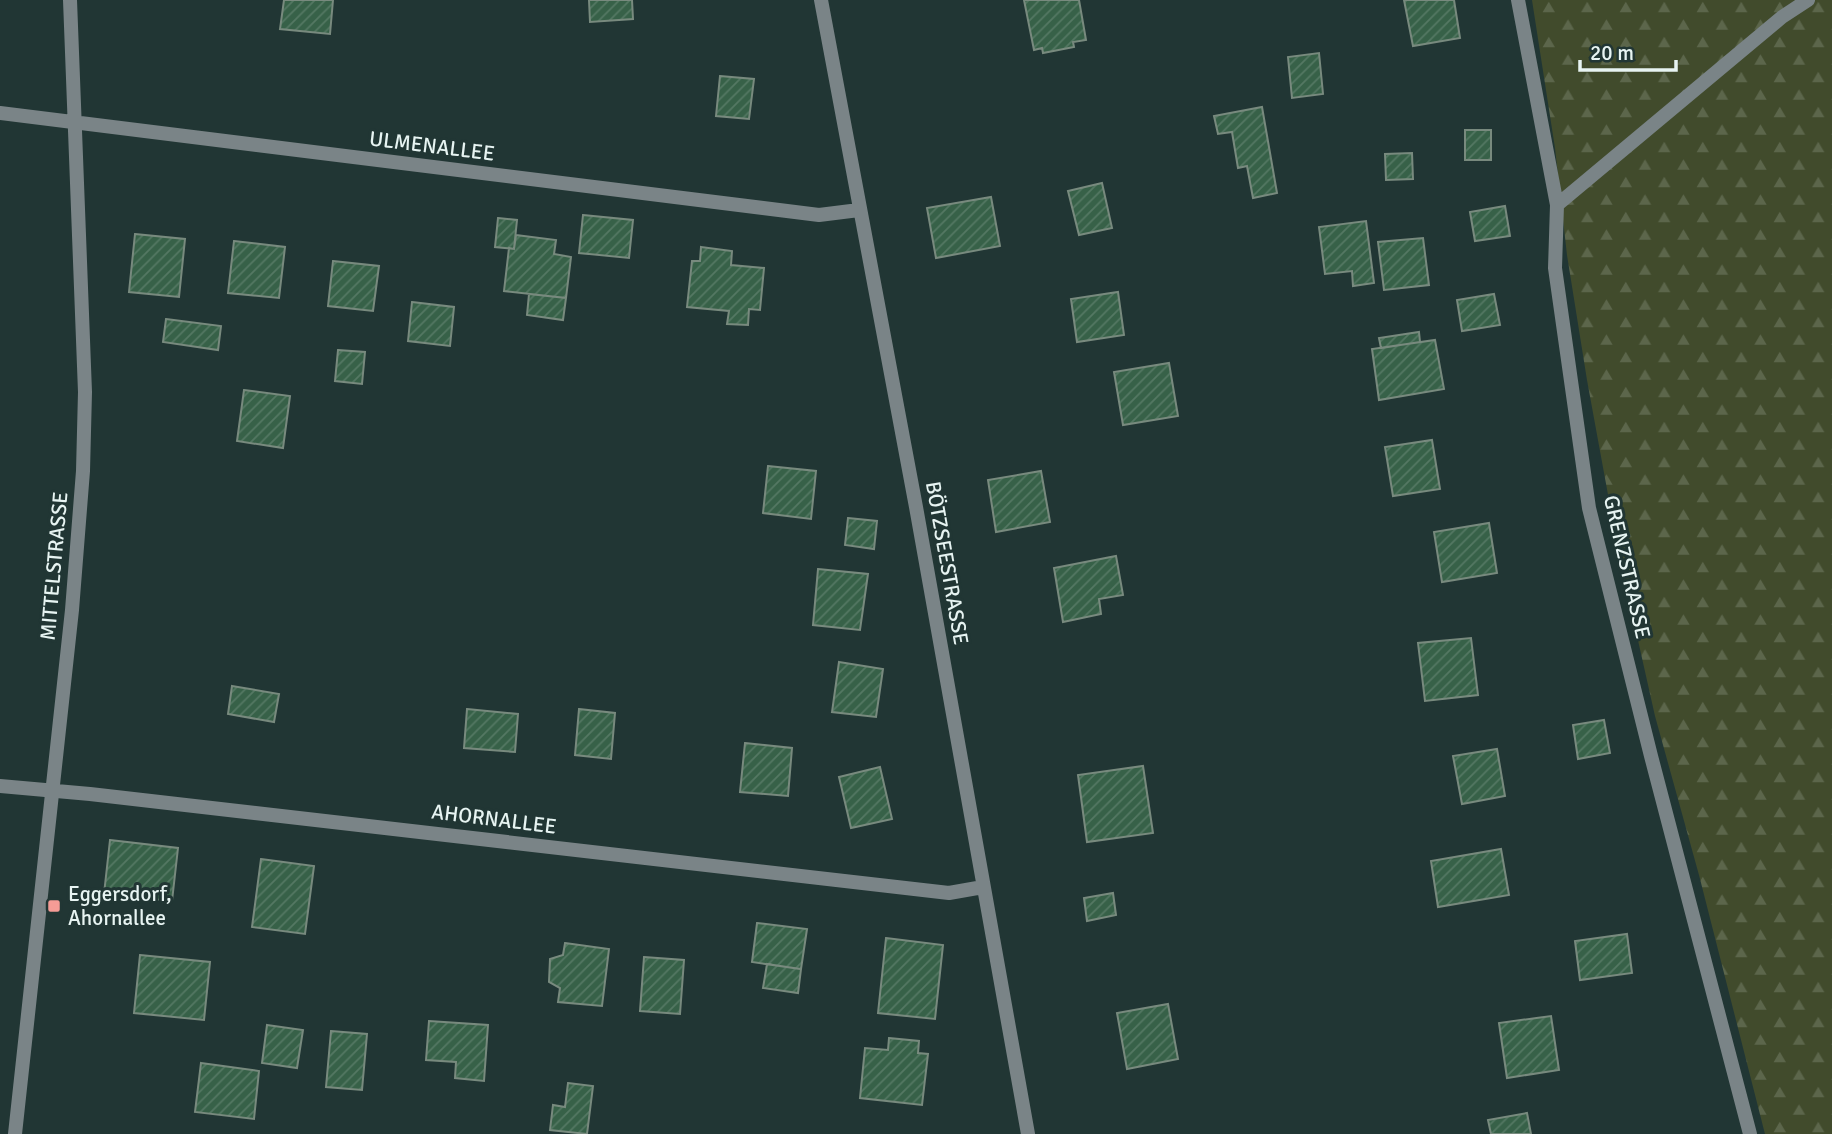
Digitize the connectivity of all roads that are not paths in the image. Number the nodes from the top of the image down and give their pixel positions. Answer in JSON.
{"nodes":[{"id":1,"x":70,"y":0,"type":"edge"},
{"id":2,"x":821,"y":0,"type":"edge"},
{"id":3,"x":1518,"y":0,"type":"edge"},
{"id":4,"x":1808,"y":0,"type":"edge"},
{"id":5,"x":0,"y":113,"type":"edge"},
{"id":6,"x":74,"y":122,"type":"junction"},
{"id":7,"x":1557,"y":205,"type":"junction"},
{"id":8,"x":859,"y":209,"type":"junction"},
{"id":9,"x":0,"y":786,"type":"edge"},
{"id":10,"x":52,"y":791,"type":"junction"},
{"id":11,"x":983,"y":887,"type":"junction"},
{"id":12,"x":15,"y":1134,"type":"edge"},
{"id":13,"x":1028,"y":1134,"type":"edge"},
{"id":14,"x":1750,"y":1134,"type":"edge"}],
"edges":[{"from":1,"to":6,"type":"street","name":"MITTELSTRASSE"},
{"from":2,"to":8,"type":"street","name":"BÖTZSEESTRASSE"},
{"from":3,"to":7,"type":"street","name":"GRENZSTRASSE"},
{"from":4,"to":7,"type":"street"},
{"from":5,"to":6,"type":"street","name":"ULMENALLEE"},
{"from":6,"to":8,"type":"street","name":"ULMENALLEE"},
{"from":6,"to":10,"type":"street","name":"MITTELSTRASSE"},
{"from":7,"to":14,"type":"street","name":"GRENZSTRASSE"},
{"from":8,"to":11,"type":"street","name":"BÖTZSEESTRASSE"},
{"from":9,"to":10,"type":"street","name":"AHORNALLEE"},
{"from":10,"to":11,"type":"street","name":"AHORNALLEE"},
{"from":10,"to":12,"type":"street","name":"MITTELSTRASSE"},
{"from":11,"to":13,"type":"street","name":"BÖTZSEESTRASSE"}]}
